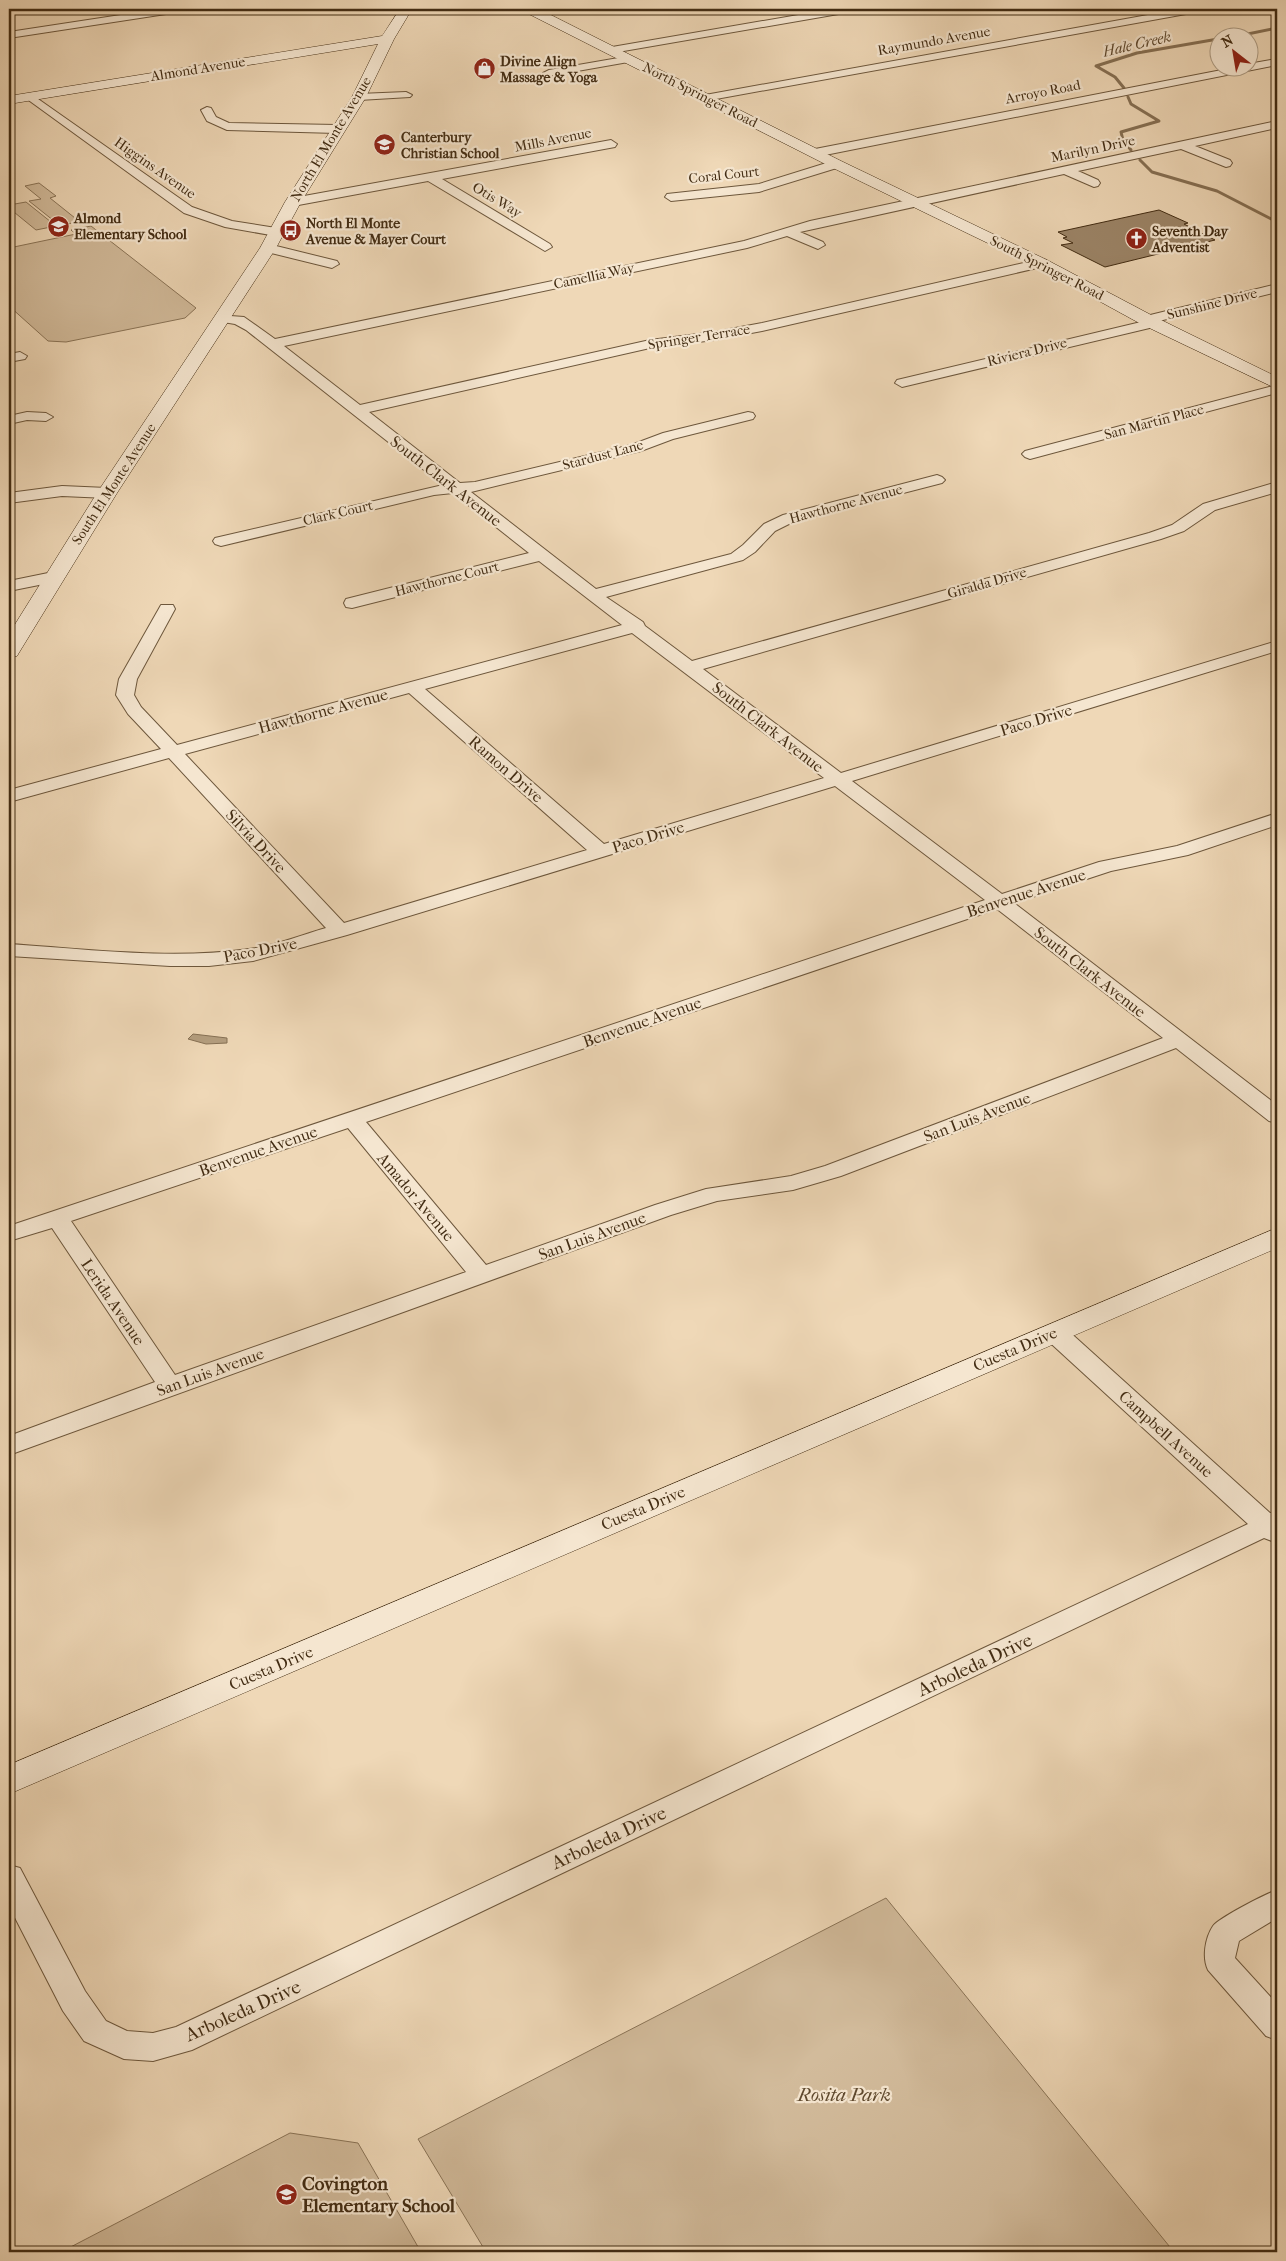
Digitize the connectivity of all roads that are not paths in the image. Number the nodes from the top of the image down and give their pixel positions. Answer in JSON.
{"nodes":[{"id":1,"x":179,"y":9,"type":"edge"},
{"id":2,"x":406,"y":9,"type":"edge"},
{"id":3,"x":530,"y":9,"type":"edge"},
{"id":4,"x":850,"y":9,"type":"edge"},
{"id":5,"x":1197,"y":9,"type":"edge"},
{"id":6,"x":9,"y":35,"type":"edge"},
{"id":7,"x":385,"y":43,"type":"junction"},
{"id":8,"x":612,"y":50,"type":"junction"},
{"id":9,"x":630,"y":59,"type":"junction"},
{"id":10,"x":1277,"y":62,"type":"edge"},
{"id":11,"x":549,"y":73,"type":"dead end"},
{"id":12,"x":406,"y":95,"type":"dead end"},
{"id":13,"x":31,"y":97,"type":"junction"},
{"id":14,"x":359,"y":97,"type":"junction"},
{"id":15,"x":705,"y":98,"type":"junction"},
{"id":16,"x":9,"y":100,"type":"edge"},
{"id":17,"x":207,"y":110,"type":"dead end"},
{"id":18,"x":1277,"y":125,"type":"edge"},
{"id":19,"x":337,"y":129,"type":"junction"},
{"id":20,"x":611,"y":144,"type":"dead end"},
{"id":21,"x":1182,"y":145,"type":"junction"},
{"id":22,"x":815,"y":153,"type":"junction"},
{"id":23,"x":1226,"y":163,"type":"dead end"},
{"id":24,"x":836,"y":164,"type":"junction"},
{"id":25,"x":1065,"y":170,"type":"junction"},
{"id":26,"x":432,"y":178,"type":"junction"},
{"id":27,"x":1094,"y":183,"type":"dead end"},
{"id":28,"x":671,"y":197,"type":"dead end"},
{"id":29,"x":293,"y":202,"type":"junction"},
{"id":30,"x":915,"y":202,"type":"junction"},
{"id":31,"x":786,"y":231,"type":"junction"},
{"id":32,"x":276,"y":232,"type":"junction"},
{"id":33,"x":818,"y":245,"type":"dead end"},
{"id":34,"x":546,"y":247,"type":"dead end"},
{"id":35,"x":268,"y":248,"type":"junction"},
{"id":36,"x":1041,"y":263,"type":"junction"},
{"id":37,"x":332,"y":264,"type":"dead end"},
{"id":38,"x":1277,"y":288,"type":"edge"},
{"id":39,"x":219,"y":322,"type":"junction"},
{"id":40,"x":1150,"y":322,"type":"junction"},
{"id":41,"x":266,"y":340,"type":"junction"},
{"id":42,"x":902,"y":383,"type":"dead end"},
{"id":43,"x":1277,"y":384,"type":"edge"},
{"id":44,"x":1277,"y":389,"type":"edge"},
{"id":45,"x":357,"y":410,"type":"junction"},
{"id":46,"x":748,"y":416,"type":"dead end"},
{"id":47,"x":46,"y":417,"type":"dead end"},
{"id":48,"x":9,"y":420,"type":"edge"},
{"id":49,"x":1030,"y":454,"type":"dead end"},
{"id":50,"x":937,"y":480,"type":"dead end"},
{"id":51,"x":1277,"y":487,"type":"edge"},
{"id":52,"x":455,"y":488,"type":"junction"},
{"id":53,"x":107,"y":493,"type":"junction"},
{"id":54,"x":9,"y":498,"type":"edge"},
{"id":55,"x":221,"y":541,"type":"dead end"},
{"id":56,"x":542,"y":555,"type":"junction"},
{"id":57,"x":54,"y":577,"type":"junction"},
{"id":58,"x":9,"y":586,"type":"edge"},
{"id":59,"x":593,"y":595,"type":"junction"},
{"id":60,"x":352,"y":603,"type":"dead end"},
{"id":61,"x":167,"y":609,"type":"dead end"},
{"id":62,"x":636,"y":626,"type":"junction"},
{"id":63,"x":1277,"y":646,"type":"edge"},
{"id":64,"x":9,"y":652,"type":"edge"},
{"id":65,"x":691,"y":667,"type":"junction"},
{"id":66,"x":412,"y":687,"type":"junction"},
{"id":67,"x":173,"y":752,"type":"junction"},
{"id":68,"x":838,"y":780,"type":"junction"},
{"id":69,"x":9,"y":796,"type":"edge"},
{"id":70,"x":1277,"y":819,"type":"edge"},
{"id":71,"x":601,"y":852,"type":"junction"},
{"id":72,"x":1000,"y":902,"type":"junction"},
{"id":73,"x":340,"y":931,"type":"junction"},
{"id":74,"x":9,"y":950,"type":"edge"},
{"id":75,"x":1178,"y":1040,"type":"junction"},
{"id":76,"x":1277,"y":1116,"type":"edge"},
{"id":77,"x":352,"y":1119,"type":"junction"},
{"id":78,"x":57,"y":1218,"type":"junction"},
{"id":79,"x":9,"y":1234,"type":"edge"},
{"id":80,"x":1277,"y":1237,"type":"edge"},
{"id":81,"x":480,"y":1275,"type":"junction"},
{"id":82,"x":1055,"y":1332,"type":"junction"},
{"id":83,"x":170,"y":1386,"type":"junction"},
{"id":84,"x":9,"y":1446,"type":"edge"},
{"id":85,"x":1274,"y":1527,"type":"edge"},
{"id":86,"x":9,"y":1780,"type":"edge"},
{"id":87,"x":9,"y":1877,"type":"edge"},
{"id":88,"x":1277,"y":1903,"type":"edge"},
{"id":89,"x":1277,"y":2026,"type":"edge"}],
"edges":[{"from":1,"to":6,"type":"street"},
{"from":2,"to":7,"type":"street","name":"North El Monte Avenue"},
{"from":3,"to":8,"type":"street","name":"North Springer Road"},
{"from":4,"to":8,"type":"street"},
{"from":5,"to":15,"type":"street","name":"Raymundo Avenue"},
{"from":7,"to":13,"type":"street","name":"Almond Avenue"},
{"from":7,"to":14,"type":"street","name":"North El Monte Avenue"},
{"from":8,"to":9,"type":"street","name":"North Springer Road"},
{"from":9,"to":11,"type":"street"},
{"from":9,"to":15,"type":"street","name":"North Springer Road"},
{"from":10,"to":22,"type":"street","name":"Arroyo Road"},
{"from":12,"to":14,"type":"street"},
{"from":13,"to":16,"type":"street","name":"Almond Avenue"},
{"from":13,"to":32,"type":"street","name":"Higgins Avenue"},
{"from":14,"to":19,"type":"street","name":"North El Monte Avenue"},
{"from":15,"to":22,"type":"street","name":"North Springer Road"},
{"from":17,"to":19,"type":"street"},
{"from":18,"to":21,"type":"street","name":"Marilyn Drive"},
{"from":19,"to":29,"type":"street","name":"North El Monte Avenue"},
{"from":20,"to":26,"type":"street","name":"Mills Avenue"},
{"from":21,"to":23,"type":"street"},
{"from":21,"to":25,"type":"street","name":"Marilyn Drive"},
{"from":22,"to":24,"type":"street","name":"South Springer Road"},
{"from":24,"to":28,"type":"street","name":"Coral Court"},
{"from":24,"to":30,"type":"street","name":"South Springer Road"},
{"from":25,"to":27,"type":"street"},
{"from":25,"to":30,"type":"street","name":"Marilyn Drive"},
{"from":26,"to":29,"type":"street","name":"Mills Avenue"},
{"from":26,"to":34,"type":"street","name":"Otis Way"},
{"from":29,"to":32,"type":"street","name":"North El Monte Avenue"},
{"from":30,"to":31,"type":"street","name":"Camellia Way"},
{"from":30,"to":36,"type":"street","name":"South Springer Road"},
{"from":31,"to":33,"type":"street"},
{"from":31,"to":41,"type":"street","name":"Camellia Way"},
{"from":32,"to":35,"type":"street","name":"North El Monte Avenue"},
{"from":35,"to":37,"type":"street"},
{"from":35,"to":39,"type":"street","name":"North El Monte Avenue"},
{"from":36,"to":40,"type":"street","name":"South Springer Road"},
{"from":36,"to":45,"type":"street","name":"Springer Terrace"},
{"from":38,"to":40,"type":"street","name":"Sunshine Drive"},
{"from":39,"to":41,"type":"street","name":"South Clark Avenue"},
{"from":39,"to":53,"type":"street","name":"South El Monte Avenue"},
{"from":40,"to":42,"type":"street","name":"Riviera Drive"},
{"from":40,"to":43,"type":"street","name":"South Springer Road"},
{"from":41,"to":45,"type":"street","name":"South Clark Avenue"},
{"from":44,"to":49,"type":"street","name":"San Martin Place"},
{"from":45,"to":52,"type":"street","name":"South Clark Avenue"},
{"from":46,"to":52,"type":"street","name":"Stardust Lane"},
{"from":47,"to":48,"type":"street"},
{"from":50,"to":59,"type":"street","name":"Hawthorne Avenue"},
{"from":51,"to":65,"type":"street","name":"Giralda Drive"},
{"from":52,"to":55,"type":"street","name":"Clark Court"},
{"from":52,"to":56,"type":"street","name":"South Clark Avenue"},
{"from":53,"to":54,"type":"street"},
{"from":53,"to":57,"type":"street","name":"South El Monte Avenue"},
{"from":56,"to":59,"type":"street","name":"South Clark Avenue"},
{"from":56,"to":60,"type":"street","name":"Hawthorne Court"},
{"from":57,"to":58,"type":"street"},
{"from":57,"to":64,"type":"street","name":"South El Monte Avenue"},
{"from":59,"to":62,"type":"street","name":"South Clark Avenue"},
{"from":61,"to":67,"type":"street","name":"Silvia Drive"},
{"from":62,"to":65,"type":"street","name":"South Clark Avenue"},
{"from":62,"to":66,"type":"street","name":"Hawthorne Avenue"},
{"from":63,"to":68,"type":"street","name":"Paco Drive"},
{"from":65,"to":68,"type":"street","name":"South Clark Avenue"},
{"from":66,"to":67,"type":"street","name":"Hawthorne Avenue"},
{"from":66,"to":71,"type":"street","name":"Ramon Drive"},
{"from":67,"to":69,"type":"street","name":"Hawthorne Avenue"},
{"from":67,"to":73,"type":"street","name":"Silvia Drive"},
{"from":68,"to":71,"type":"street","name":"Paco Drive"},
{"from":68,"to":72,"type":"street","name":"South Clark Avenue"},
{"from":70,"to":72,"type":"street","name":"Benvenue Avenue"},
{"from":71,"to":73,"type":"street","name":"Paco Drive"},
{"from":72,"to":75,"type":"street","name":"South Clark Avenue"},
{"from":72,"to":77,"type":"street","name":"Benvenue Avenue"},
{"from":73,"to":74,"type":"street","name":"Paco Drive"},
{"from":75,"to":76,"type":"street","name":"South Clark Avenue"},
{"from":75,"to":81,"type":"street","name":"San Luis Avenue"},
{"from":77,"to":78,"type":"street","name":"Benvenue Avenue"},
{"from":77,"to":81,"type":"street","name":"Amador Avenue"},
{"from":78,"to":79,"type":"street","name":"Benvenue Avenue"},
{"from":78,"to":83,"type":"street","name":"Lerida Avenue"},
{"from":80,"to":82,"type":"street","name":"Cuesta Drive"},
{"from":81,"to":83,"type":"street","name":"San Luis Avenue"},
{"from":82,"to":85,"type":"street","name":"Campbell Avenue"},
{"from":82,"to":86,"type":"street","name":"Cuesta Drive"},
{"from":83,"to":84,"type":"street","name":"San Luis Avenue"},
{"from":85,"to":87,"type":"street","name":"Arboleda Drive"},
{"from":88,"to":89,"type":"street"}]}
